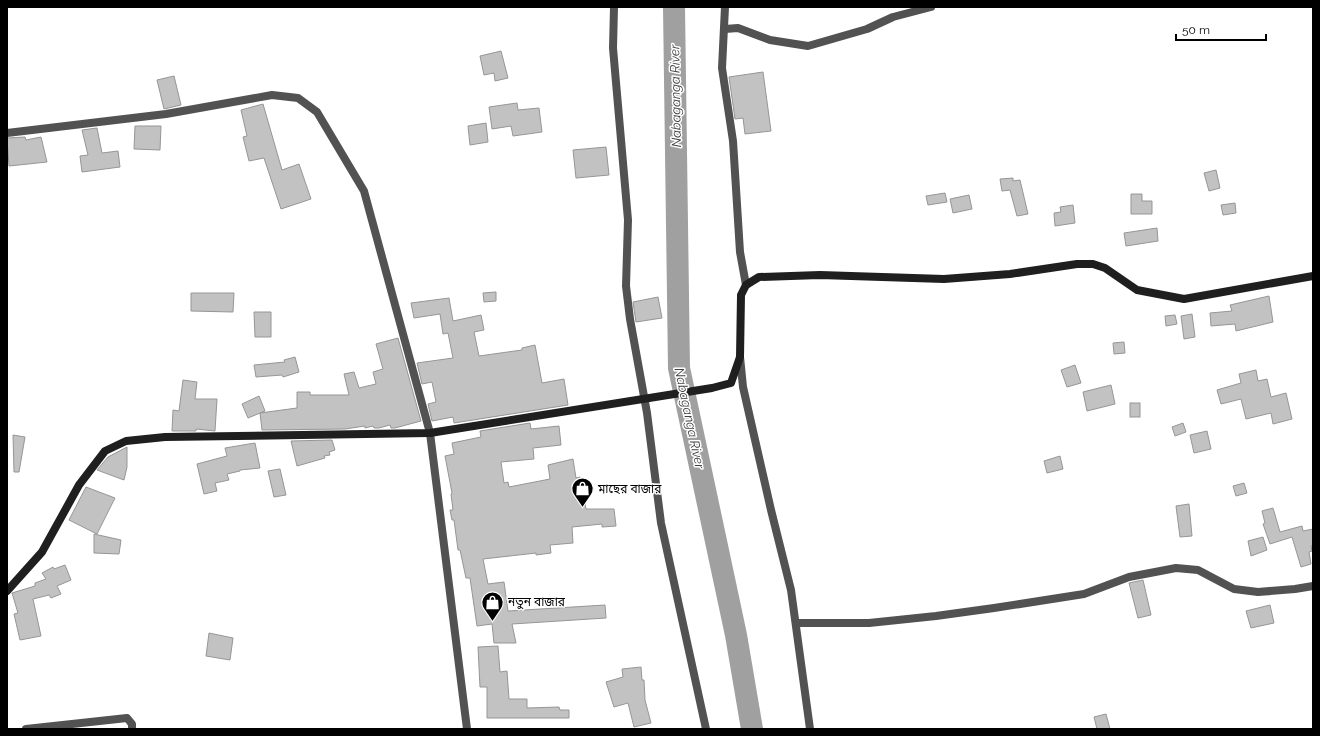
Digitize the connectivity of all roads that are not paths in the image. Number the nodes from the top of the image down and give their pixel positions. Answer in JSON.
{"nodes":[{"id":1,"x":614,"y":7,"type":"edge"},
{"id":2,"x":725,"y":7,"type":"edge"},
{"id":3,"x":931,"y":7,"type":"edge"},
{"id":4,"x":725,"y":30,"type":"junction"},
{"id":5,"x":7,"y":133,"type":"edge"},
{"id":6,"x":1313,"y":276,"type":"edge"},
{"id":7,"x":746,"y":285,"type":"junction"},
{"id":8,"x":740,"y":357,"type":"junction"},
{"id":9,"x":645,"y":398,"type":"junction"},
{"id":10,"x":430,"y":433,"type":"junction"},
{"id":11,"x":1313,"y":586,"type":"edge"},
{"id":12,"x":7,"y":592,"type":"edge"},
{"id":13,"x":797,"y":623,"type":"junction"},
{"id":14,"x":26,"y":729,"type":"edge"},
{"id":15,"x":132,"y":729,"type":"edge"},
{"id":16,"x":467,"y":729,"type":"edge"},
{"id":17,"x":706,"y":729,"type":"edge"},
{"id":18,"x":810,"y":729,"type":"edge"}],
"edges":[{"from":1,"to":9,"type":"street"},
{"from":2,"to":4,"type":"street"},
{"from":3,"to":4,"type":"street"},
{"from":4,"to":7,"type":"street"},
{"from":5,"to":10,"type":"street"},
{"from":6,"to":7,"type":"main road"},
{"from":7,"to":8,"type":"main road"},
{"from":8,"to":9,"type":"main road"},
{"from":8,"to":13,"type":"street"},
{"from":9,"to":10,"type":"main road"},
{"from":9,"to":17,"type":"street"},
{"from":10,"to":12,"type":"main road"},
{"from":10,"to":16,"type":"street"},
{"from":11,"to":13,"type":"street"},
{"from":13,"to":18,"type":"street"},
{"from":14,"to":15,"type":"street"}]}
